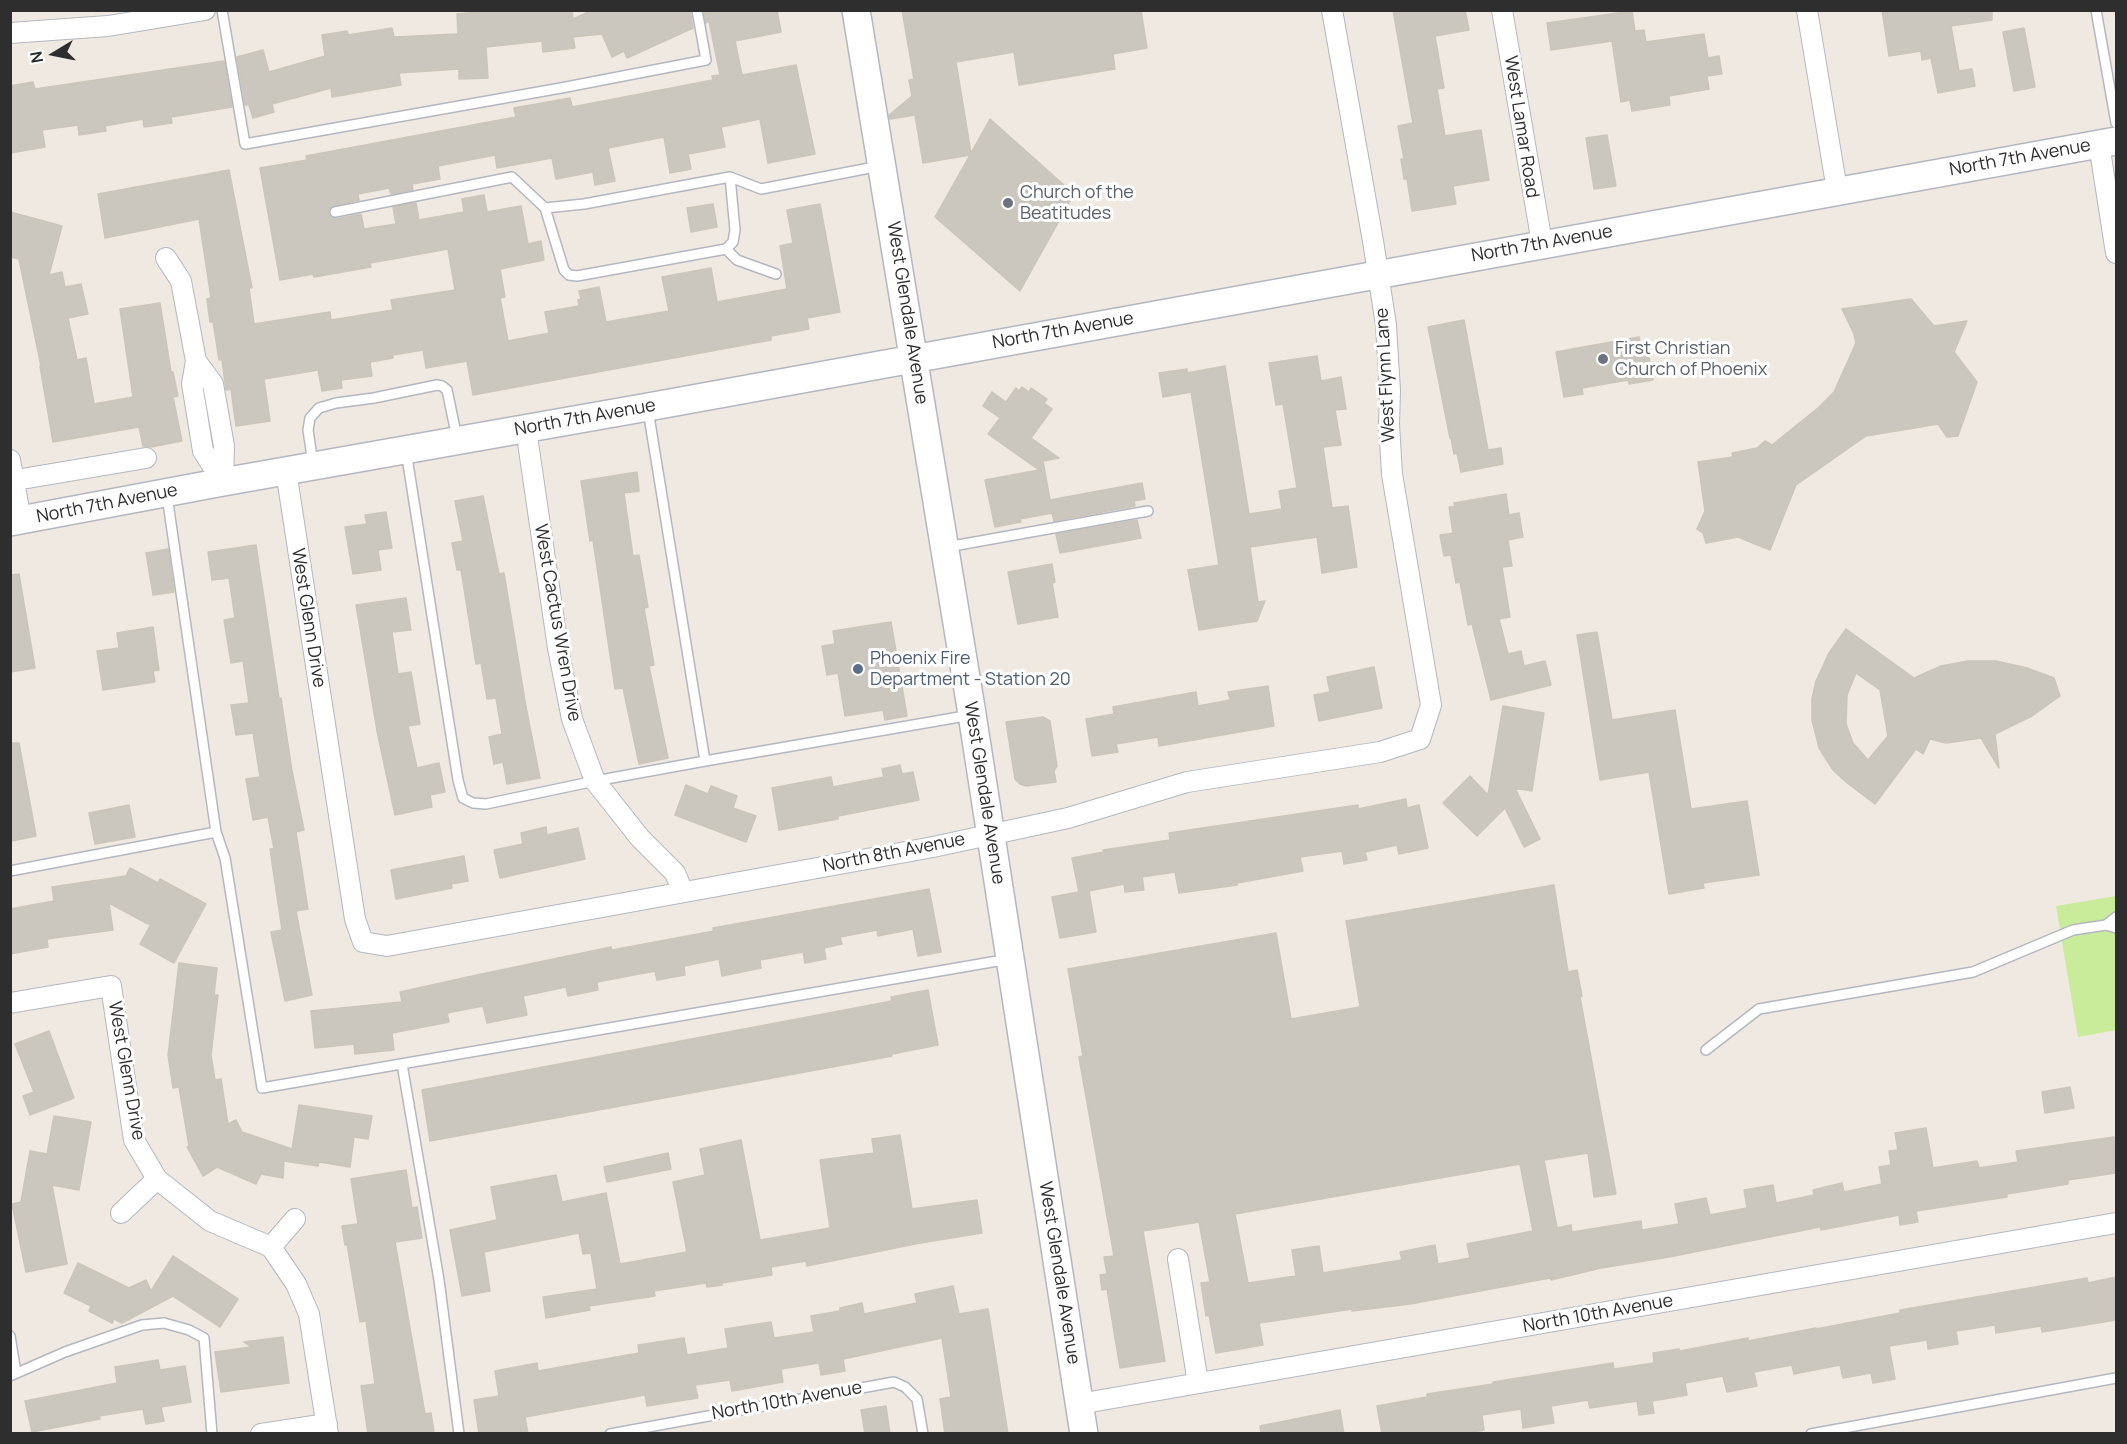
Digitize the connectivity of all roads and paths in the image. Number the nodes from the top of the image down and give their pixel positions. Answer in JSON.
{"nodes":[{"id":1,"x":205,"y":10,"type":"edge"},
{"id":2,"x":222,"y":10,"type":"edge"},
{"id":3,"x":698,"y":10,"type":"edge"},
{"id":4,"x":856,"y":10,"type":"edge"},
{"id":5,"x":1332,"y":10,"type":"edge"},
{"id":6,"x":1502,"y":10,"type":"edge"},
{"id":7,"x":1807,"y":10,"type":"edge"},
{"id":8,"x":2096,"y":10,"type":"edge"},
{"id":9,"x":10,"y":33,"type":"edge"},
{"id":10,"x":2116,"y":123,"type":"edge"},
{"id":11,"x":2108,"y":142,"type":"edge"},
{"id":12,"x":882,"y":166,"type":"junction"},
{"id":13,"x":730,"y":177,"type":"junction"},
{"id":14,"x":1837,"y":190,"type":"junction"},
{"id":15,"x":545,"y":208,"type":"junction"},
{"id":16,"x":335,"y":212,"type":"dead end"},
{"id":17,"x":1542,"y":243,"type":"junction"},
{"id":18,"x":726,"y":249,"type":"junction"},
{"id":19,"x":2116,"y":253,"type":"edge"},
{"id":20,"x":166,"y":258,"type":"dead end"},
{"id":21,"x":776,"y":274,"type":"dead end"},
{"id":22,"x":1378,"y":274,"type":"junction"},
{"id":23,"x":914,"y":358,"type":"junction"},
{"id":24,"x":648,"y":407,"type":"junction"},
{"id":25,"x":526,"y":429,"type":"junction"},
{"id":26,"x":457,"y":440,"type":"junction"},
{"id":27,"x":406,"y":449,"type":"junction"},
{"id":28,"x":146,"y":458,"type":"dead end"},
{"id":29,"x":10,"y":460,"type":"edge"},
{"id":30,"x":313,"y":466,"type":"junction"},
{"id":31,"x":286,"y":471,"type":"junction"},
{"id":32,"x":12,"y":481,"type":"edge"},
{"id":33,"x":223,"y":482,"type":"junction"},
{"id":34,"x":167,"y":493,"type":"junction"},
{"id":35,"x":1148,"y":511,"type":"dead end"},
{"id":36,"x":16,"y":521,"type":"edge"},
{"id":37,"x":945,"y":548,"type":"junction"},
{"id":38,"x":972,"y":714,"type":"junction"},
{"id":39,"x":1420,"y":739,"type":"joint"},
{"id":40,"x":705,"y":760,"type":"junction"},
{"id":41,"x":595,"y":781,"type":"junction"},
{"id":42,"x":216,"y":832,"type":"junction"},
{"id":43,"x":991,"y":835,"type":"junction"},
{"id":44,"x":10,"y":870,"type":"edge"},
{"id":45,"x":683,"y":892,"type":"junction"},
{"id":46,"x":2116,"y":917,"type":"edge"},
{"id":47,"x":2106,"y":925,"type":"junction"},
{"id":48,"x":2116,"y":928,"type":"edge"},
{"id":49,"x":363,"y":942,"type":"joint"},
{"id":50,"x":1010,"y":958,"type":"junction"},
{"id":51,"x":10,"y":1003,"type":"edge"},
{"id":52,"x":1706,"y":1050,"type":"dead end"},
{"id":53,"x":402,"y":1064,"type":"junction"},
{"id":54,"x":157,"y":1179,"type":"junction"},
{"id":55,"x":121,"y":1213,"type":"dead end"},
{"id":56,"x":295,"y":1219,"type":"dead end"},
{"id":57,"x":2116,"y":1223,"type":"edge"},
{"id":58,"x":271,"y":1247,"type":"junction"},
{"id":59,"x":1178,"y":1259,"type":"dead end"},
{"id":60,"x":10,"y":1336,"type":"edge"},
{"id":61,"x":13,"y":1375,"type":"edge"},
{"id":62,"x":2116,"y":1378,"type":"edge"},
{"id":63,"x":1198,"y":1383,"type":"junction"},
{"id":64,"x":1079,"y":1404,"type":"junction"},
{"id":65,"x":328,"y":1429,"type":"edge"},
{"id":66,"x":212,"y":1434,"type":"edge"},
{"id":67,"x":261,"y":1434,"type":"edge"},
{"id":68,"x":459,"y":1434,"type":"edge"},
{"id":69,"x":610,"y":1434,"type":"edge"},
{"id":70,"x":923,"y":1434,"type":"edge"},
{"id":71,"x":1084,"y":1434,"type":"edge"},
{"id":72,"x":1811,"y":1434,"type":"edge"}],
"edges":[{"from":1,"to":9,"type":"street"},
{"from":2,"to":3,"type":"lane"},
{"from":4,"to":12,"type":"main road","name":"West Glendale Avenue"},
{"from":5,"to":22,"type":"street","name":"West Flynn Lane"},
{"from":6,"to":17,"type":"street","name":"West Lamar Road"},
{"from":7,"to":14,"type":"street"},
{"from":8,"to":10,"type":"lane"},
{"from":11,"to":14,"type":"main road","name":"North 7th Avenue"},
{"from":11,"to":19,"type":"street"},
{"from":12,"to":13,"type":"lane"},
{"from":12,"to":23,"type":"main road","name":"West Glendale Avenue"},
{"from":13,"to":15,"type":"lane"},
{"from":13,"to":18,"type":"lane"},
{"from":14,"to":17,"type":"main road","name":"North 7th Avenue"},
{"from":15,"to":16,"type":"lane"},
{"from":15,"to":18,"type":"lane"},
{"from":17,"to":22,"type":"main road","name":"North 7th Avenue"},
{"from":18,"to":21,"type":"lane"},
{"from":20,"to":33,"type":"street"},
{"from":22,"to":23,"type":"main road","name":"North 7th Avenue"},
{"from":22,"to":39,"type":"street","name":"West Flynn Lane"},
{"from":23,"to":24,"type":"main road","name":"North 7th Avenue"},
{"from":23,"to":37,"type":"main road","name":"West Glendale Avenue"},
{"from":24,"to":25,"type":"main road","name":"North 7th Avenue"},
{"from":24,"to":40,"type":"lane"},
{"from":25,"to":26,"type":"main road","name":"North 7th Avenue"},
{"from":25,"to":41,"type":"street","name":"West Cactus Wren Drive"},
{"from":26,"to":27,"type":"main road","name":"North 7th Avenue"},
{"from":26,"to":30,"type":"lane"},
{"from":27,"to":30,"type":"main road","name":"North 7th Avenue"},
{"from":27,"to":41,"type":"lane"},
{"from":28,"to":32,"type":"street"},
{"from":29,"to":32,"type":"street"},
{"from":30,"to":31,"type":"main road","name":"North 7th Avenue"},
{"from":31,"to":33,"type":"main road","name":"North 7th Avenue"},
{"from":31,"to":49,"type":"street","name":"West Glenn Drive"},
{"from":32,"to":36,"type":"street"},
{"from":33,"to":34,"type":"main road","name":"North 7th Avenue"},
{"from":34,"to":36,"type":"main road","name":"North 7th Avenue"},
{"from":34,"to":42,"type":"lane"},
{"from":35,"to":37,"type":"lane"},
{"from":37,"to":38,"type":"main road","name":"West Glendale Avenue"},
{"from":38,"to":40,"type":"lane"},
{"from":38,"to":43,"type":"main road","name":"West Glendale Avenue"},
{"from":39,"to":43,"type":"street","name":"North 8th Avenue"},
{"from":40,"to":41,"type":"lane"},
{"from":41,"to":45,"type":"street","name":"West Cactus Wren Drive"},
{"from":42,"to":44,"type":"lane"},
{"from":42,"to":53,"type":"lane"},
{"from":43,"to":45,"type":"street","name":"North 8th Avenue"},
{"from":43,"to":50,"type":"main road","name":"West Glendale Avenue"},
{"from":45,"to":49,"type":"street","name":"North 8th Avenue"},
{"from":46,"to":47,"type":"lane"},
{"from":47,"to":48,"type":"lane"},
{"from":47,"to":52,"type":"lane"},
{"from":50,"to":53,"type":"lane"},
{"from":50,"to":64,"type":"main road","name":"West Glendale Avenue"},
{"from":51,"to":54,"type":"street","name":"West Glenn Drive"},
{"from":53,"to":68,"type":"lane"},
{"from":54,"to":55,"type":"street"},
{"from":54,"to":58,"type":"street","name":"West Glenn Drive"},
{"from":56,"to":58,"type":"street"},
{"from":57,"to":63,"type":"street","name":"North 10th Avenue"},
{"from":58,"to":65,"type":"street"},
{"from":59,"to":63,"type":"street"},
{"from":60,"to":61,"type":"lane"},
{"from":61,"to":66,"type":"lane"},
{"from":62,"to":72,"type":"lane"},
{"from":63,"to":64,"type":"street","name":"North 10th Avenue"},
{"from":64,"to":71,"type":"main road","name":"West Glendale Avenue"},
{"from":65,"to":67,"type":"street"},
{"from":69,"to":70,"type":"lane","name":"North 10th Avenue"}]}
